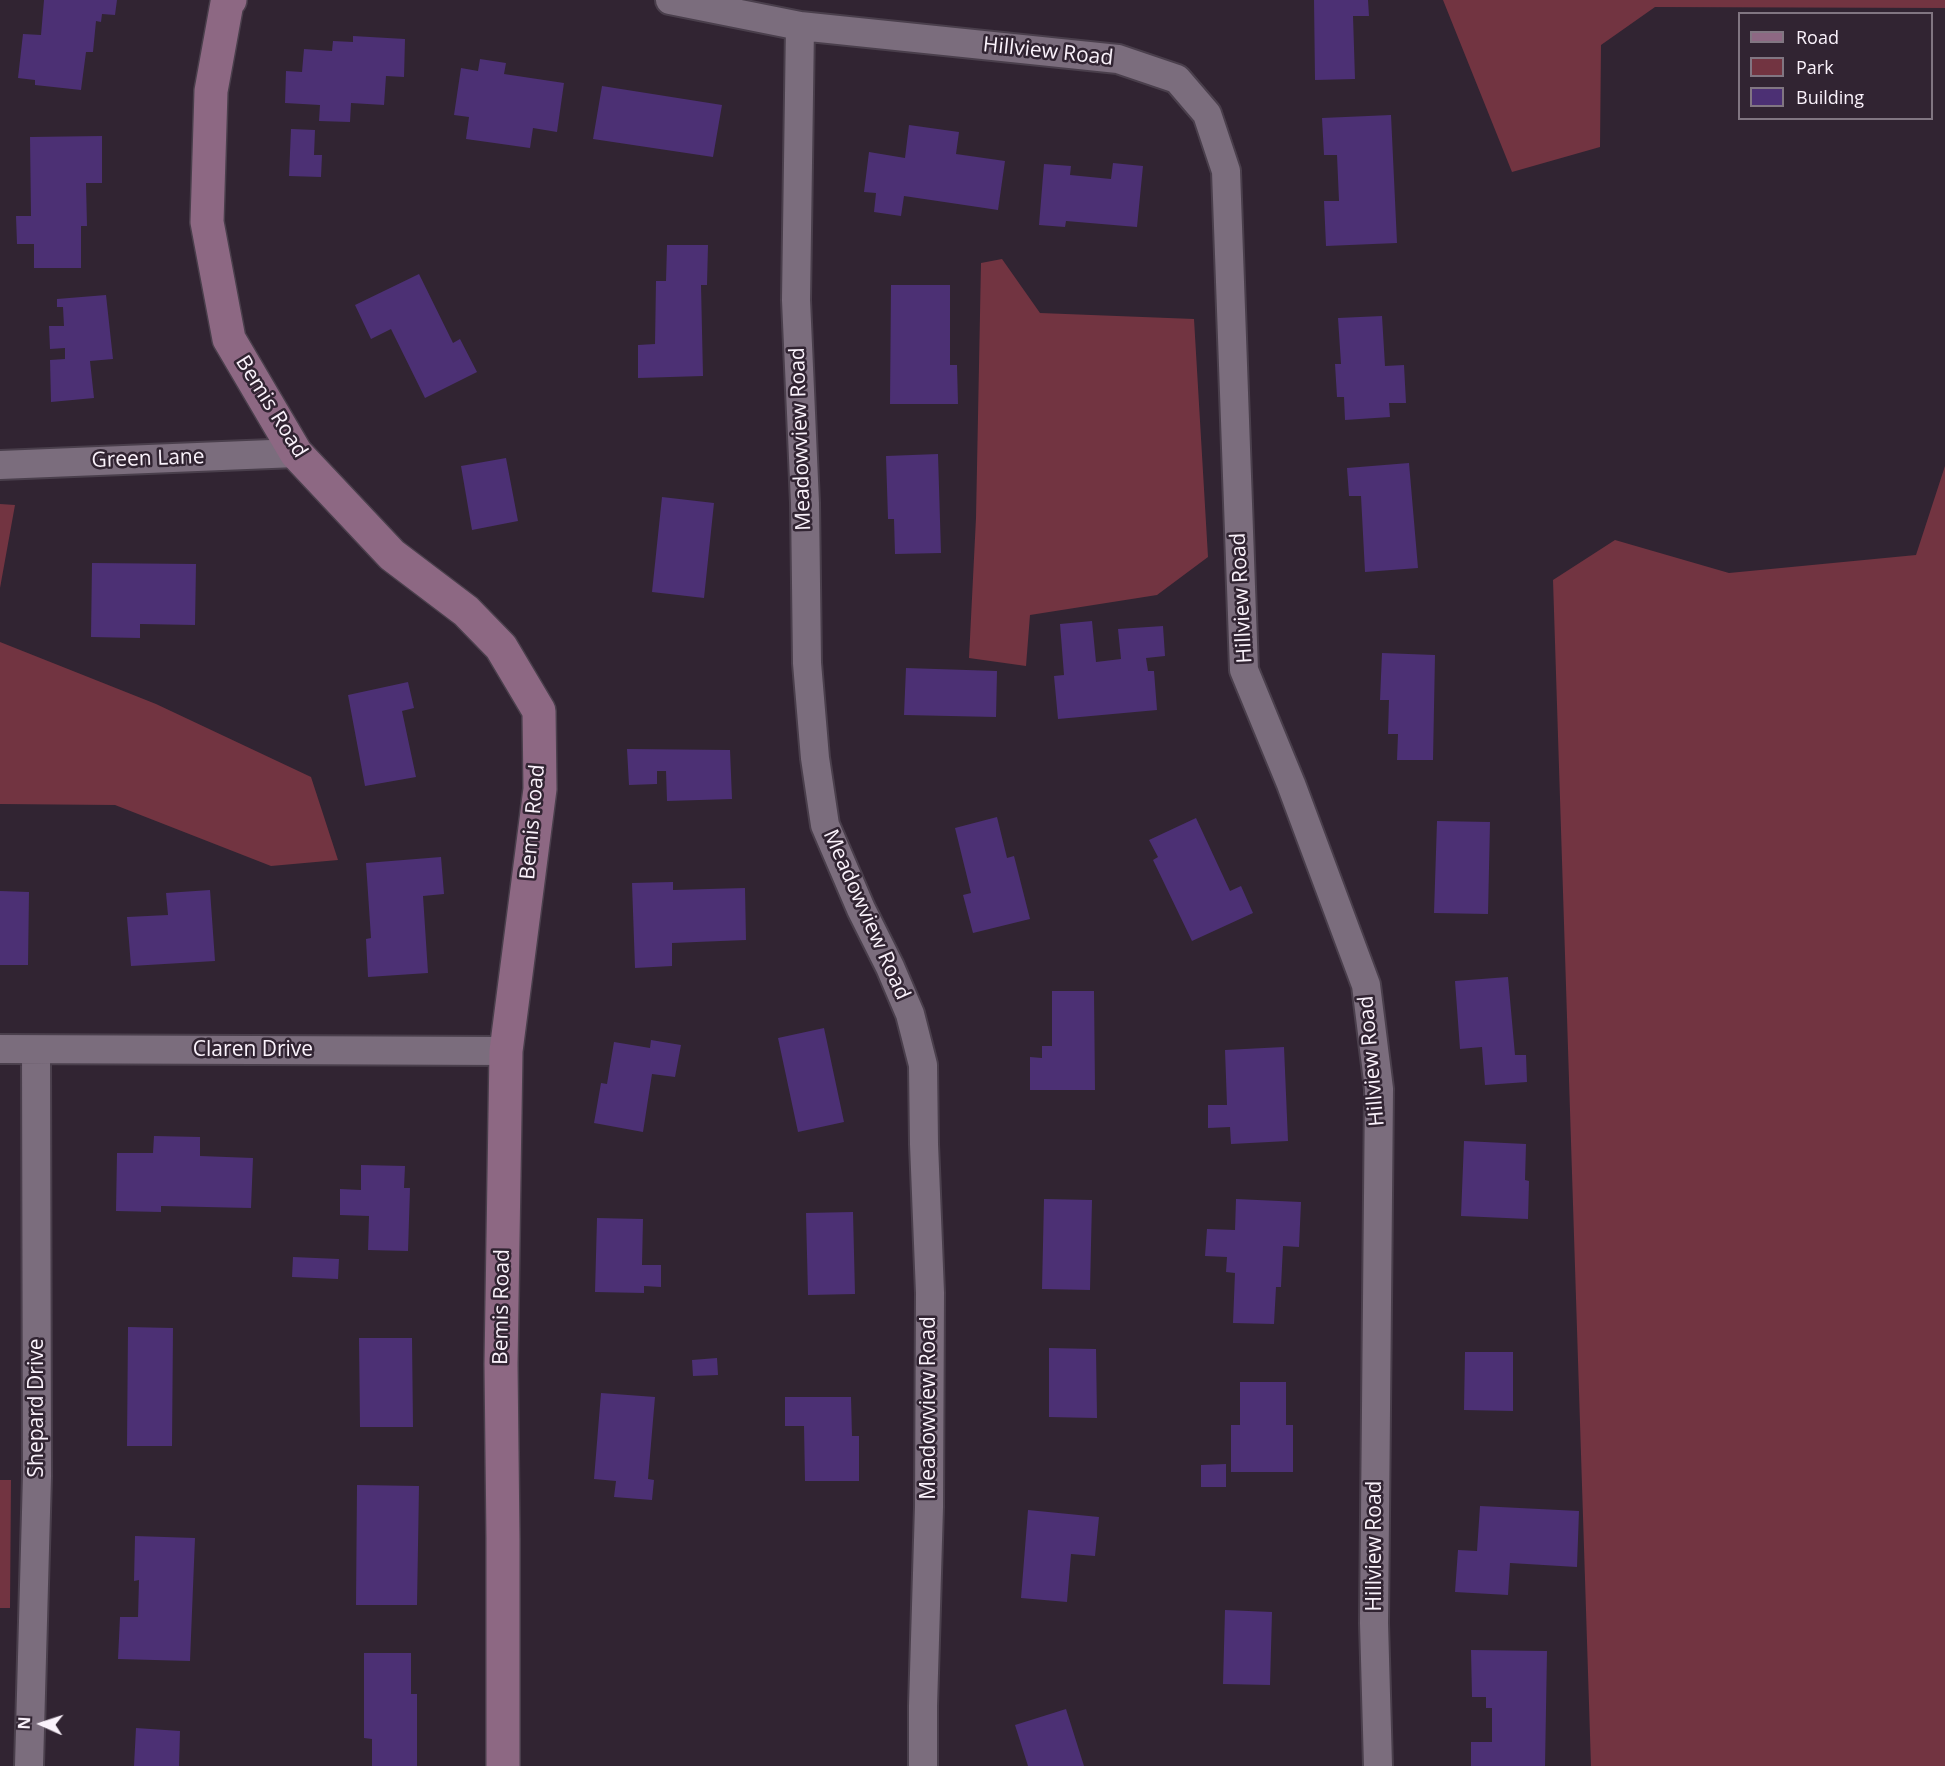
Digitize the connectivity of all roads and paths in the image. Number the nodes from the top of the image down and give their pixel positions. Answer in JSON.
{"nodes":[{"id":1,"x":230,"y":0,"type":"edge"},
{"id":2,"x":670,"y":0,"type":"edge"},
{"id":3,"x":800,"y":26,"type":"junction"},
{"id":4,"x":296,"y":453,"type":"junction"},
{"id":5,"x":0,"y":465,"type":"edge"},
{"id":6,"x":0,"y":1049,"type":"edge"},
{"id":7,"x":36,"y":1050,"type":"junction"},
{"id":8,"x":506,"y":1051,"type":"junction"},
{"id":9,"x":29,"y":1766,"type":"edge"},
{"id":10,"x":503,"y":1766,"type":"edge"},
{"id":11,"x":923,"y":1766,"type":"edge"},
{"id":12,"x":1378,"y":1766,"type":"edge"}],
"edges":[{"from":1,"to":4,"type":"street","name":"Bemis Road"},
{"from":2,"to":3,"type":"street","name":"Hillview Road"},
{"from":3,"to":11,"type":"street","name":"Meadowview Road"},
{"from":3,"to":12,"type":"street","name":"Hillview Road"},
{"from":4,"to":5,"type":"street","name":"Green Lane"},
{"from":4,"to":8,"type":"street","name":"Bemis Road"},
{"from":6,"to":7,"type":"street","name":"Claren Drive"},
{"from":7,"to":8,"type":"street","name":"Claren Drive"},
{"from":7,"to":9,"type":"street","name":"Shepard Drive"},
{"from":8,"to":10,"type":"street","name":"Bemis Road"}]}
